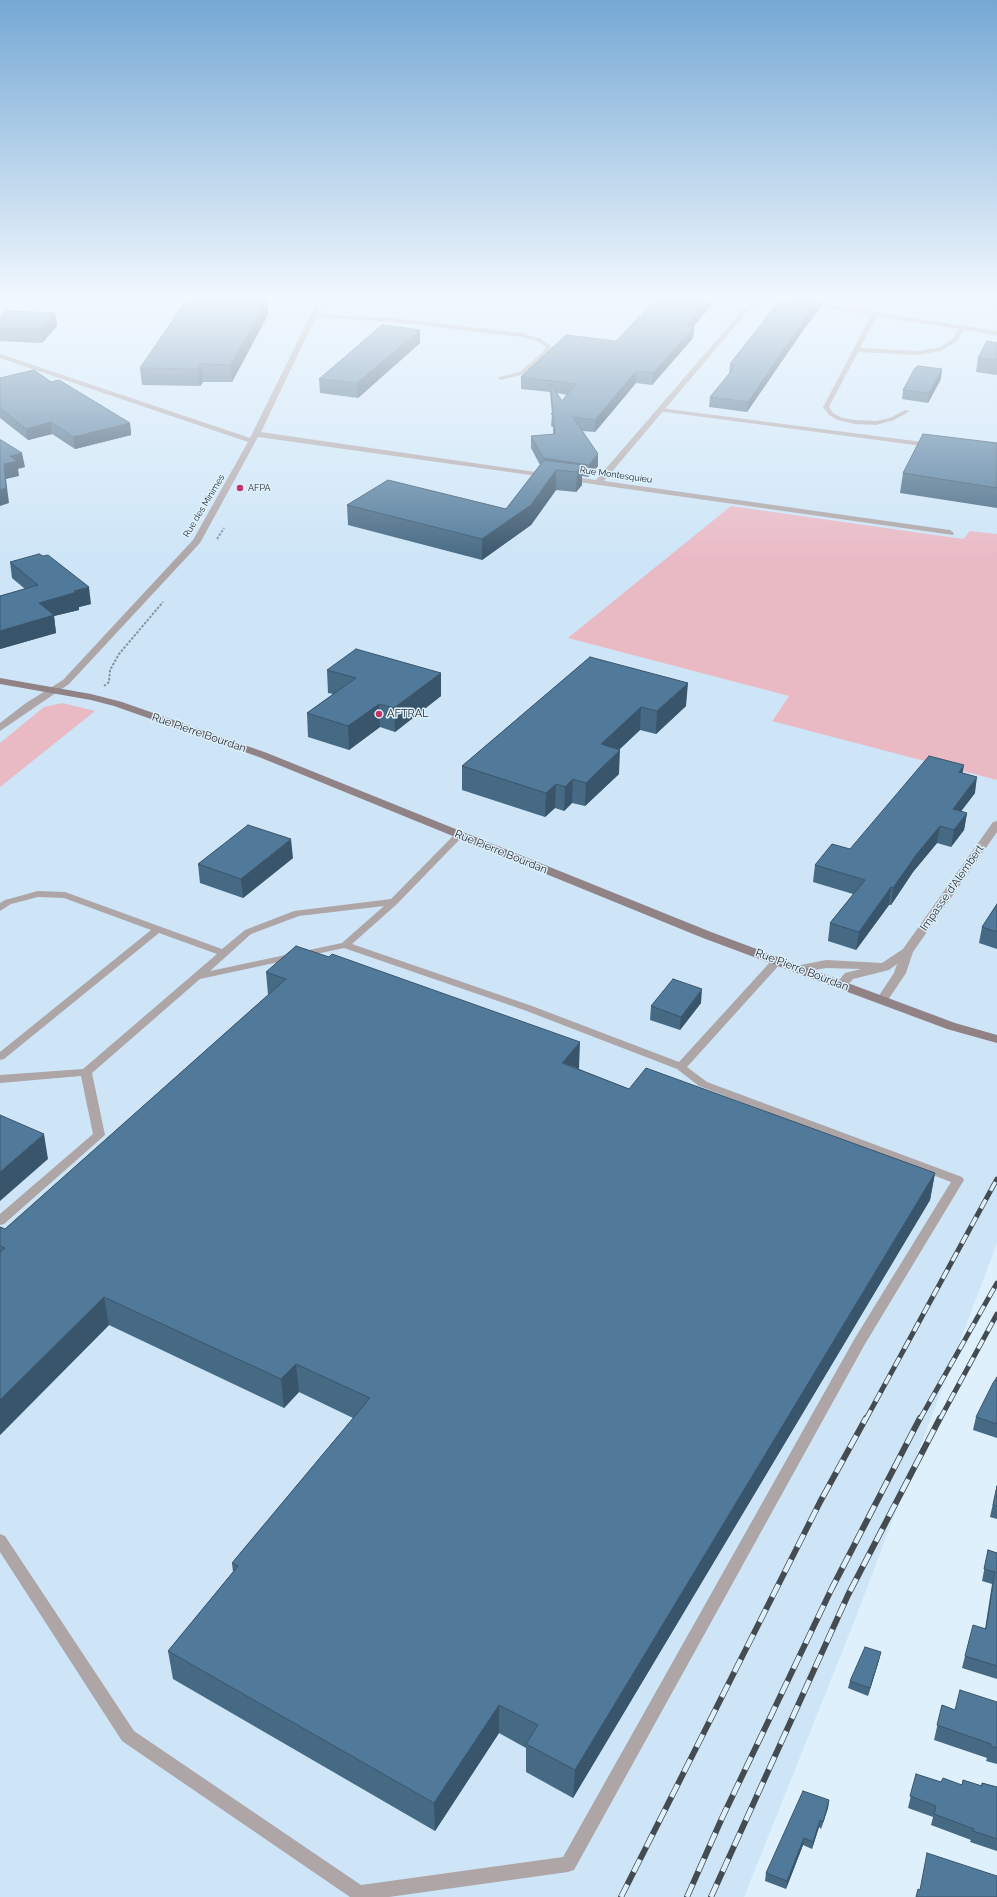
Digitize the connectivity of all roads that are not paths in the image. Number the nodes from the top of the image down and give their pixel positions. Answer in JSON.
{"nodes":[{"id":1,"x":96,"y":387,"type":"edge"},
{"id":2,"x":279,"y":387,"type":"edge"},
{"id":3,"x":680,"y":387,"type":"edge"},
{"id":4,"x":837,"y":387,"type":"edge"},
{"id":5,"x":660,"y":410,"type":"junction"},
{"id":6,"x":908,"y":411,"type":"dead end"},
{"id":7,"x":254,"y":437,"type":"junction"},
{"id":8,"x":940,"y":446,"type":"edge"},
{"id":9,"x":598,"y":483,"type":"junction"},
{"id":10,"x":950,"y":533,"type":"dead end"},
{"id":11,"x":0,"y":681,"type":"edge"},
{"id":12,"x":54,"y":690,"type":"junction"},
{"id":13,"x":0,"y":728,"type":"edge"},
{"id":14,"x":997,"y":824,"type":"edge"},
{"id":15,"x":459,"y":835,"type":"junction"},
{"id":16,"x":394,"y":902,"type":"junction"},
{"id":17,"x":0,"y":908,"type":"edge"},
{"id":18,"x":158,"y":929,"type":"junction"},
{"id":19,"x":345,"y":945,"type":"junction"},
{"id":20,"x":907,"y":952,"type":"junction"},
{"id":21,"x":224,"y":953,"type":"junction"},
{"id":22,"x":777,"y":961,"type":"junction"},
{"id":23,"x":885,"y":966,"type":"junction"},
{"id":24,"x":800,"y":969,"type":"junction"},
{"id":25,"x":197,"y":976,"type":"junction"},
{"id":26,"x":841,"y":985,"type":"junction"},
{"id":27,"x":882,"y":1000,"type":"junction"},
{"id":28,"x":997,"y":1039,"type":"edge"},
{"id":29,"x":0,"y":1057,"type":"edge"},
{"id":30,"x":681,"y":1067,"type":"junction"},
{"id":31,"x":86,"y":1072,"type":"junction"},
{"id":32,"x":0,"y":1079,"type":"edge"},
{"id":33,"x":0,"y":1221,"type":"edge"},
{"id":34,"x":0,"y":1540,"type":"edge"}],
"edges":[{"from":1,"to":7,"type":"street","name":"Rue Montesquieu"},
{"from":2,"to":7,"type":"street","name":"Rue des Minimes"},
{"from":3,"to":5,"type":"street"},
{"from":4,"to":6,"type":"lane"},
{"from":5,"to":8,"type":"lane"},
{"from":5,"to":9,"type":"street"},
{"from":7,"to":9,"type":"street","name":"Rue Montesquieu"},
{"from":7,"to":12,"type":"street","name":"Rue des Minimes"},
{"from":9,"to":10,"type":"street","name":"Rue Montesquieu"},
{"from":11,"to":12,"type":"street","name":"Rue Pierre Bourdan"},
{"from":12,"to":13,"type":"street","name":"Rue des Minimes"},
{"from":12,"to":15,"type":"street","name":"Rue Pierre Bourdan"},
{"from":14,"to":20,"type":"street","name":"Impasse d'Alembert"},
{"from":15,"to":16,"type":"lane"},
{"from":15,"to":22,"type":"street","name":"Rue Pierre Bourdan"},
{"from":16,"to":19,"type":"lane"},
{"from":16,"to":21,"type":"lane"},
{"from":17,"to":18,"type":"lane"},
{"from":18,"to":21,"type":"lane"},
{"from":18,"to":29,"type":"lane"},
{"from":19,"to":25,"type":"lane"},
{"from":19,"to":30,"type":"lane"},
{"from":20,"to":23,"type":"street","name":"Impasse d'Alembert"},
{"from":20,"to":27,"type":"street","name":"Impasse d'Alembert"},
{"from":21,"to":25,"type":"lane"},
{"from":22,"to":24,"type":"street","name":"Rue Pierre Bourdan"},
{"from":22,"to":30,"type":"lane"},
{"from":23,"to":24,"type":"street"},
{"from":23,"to":26,"type":"street","name":"Impasse d'Alembert"},
{"from":24,"to":26,"type":"street","name":"Rue Pierre Bourdan"},
{"from":25,"to":31,"type":"lane"},
{"from":26,"to":27,"type":"street","name":"Rue Pierre Bourdan"},
{"from":27,"to":28,"type":"street","name":"Rue Pierre Bourdan"},
{"from":30,"to":34,"type":"lane"},
{"from":31,"to":32,"type":"lane"},
{"from":31,"to":33,"type":"lane"}]}
